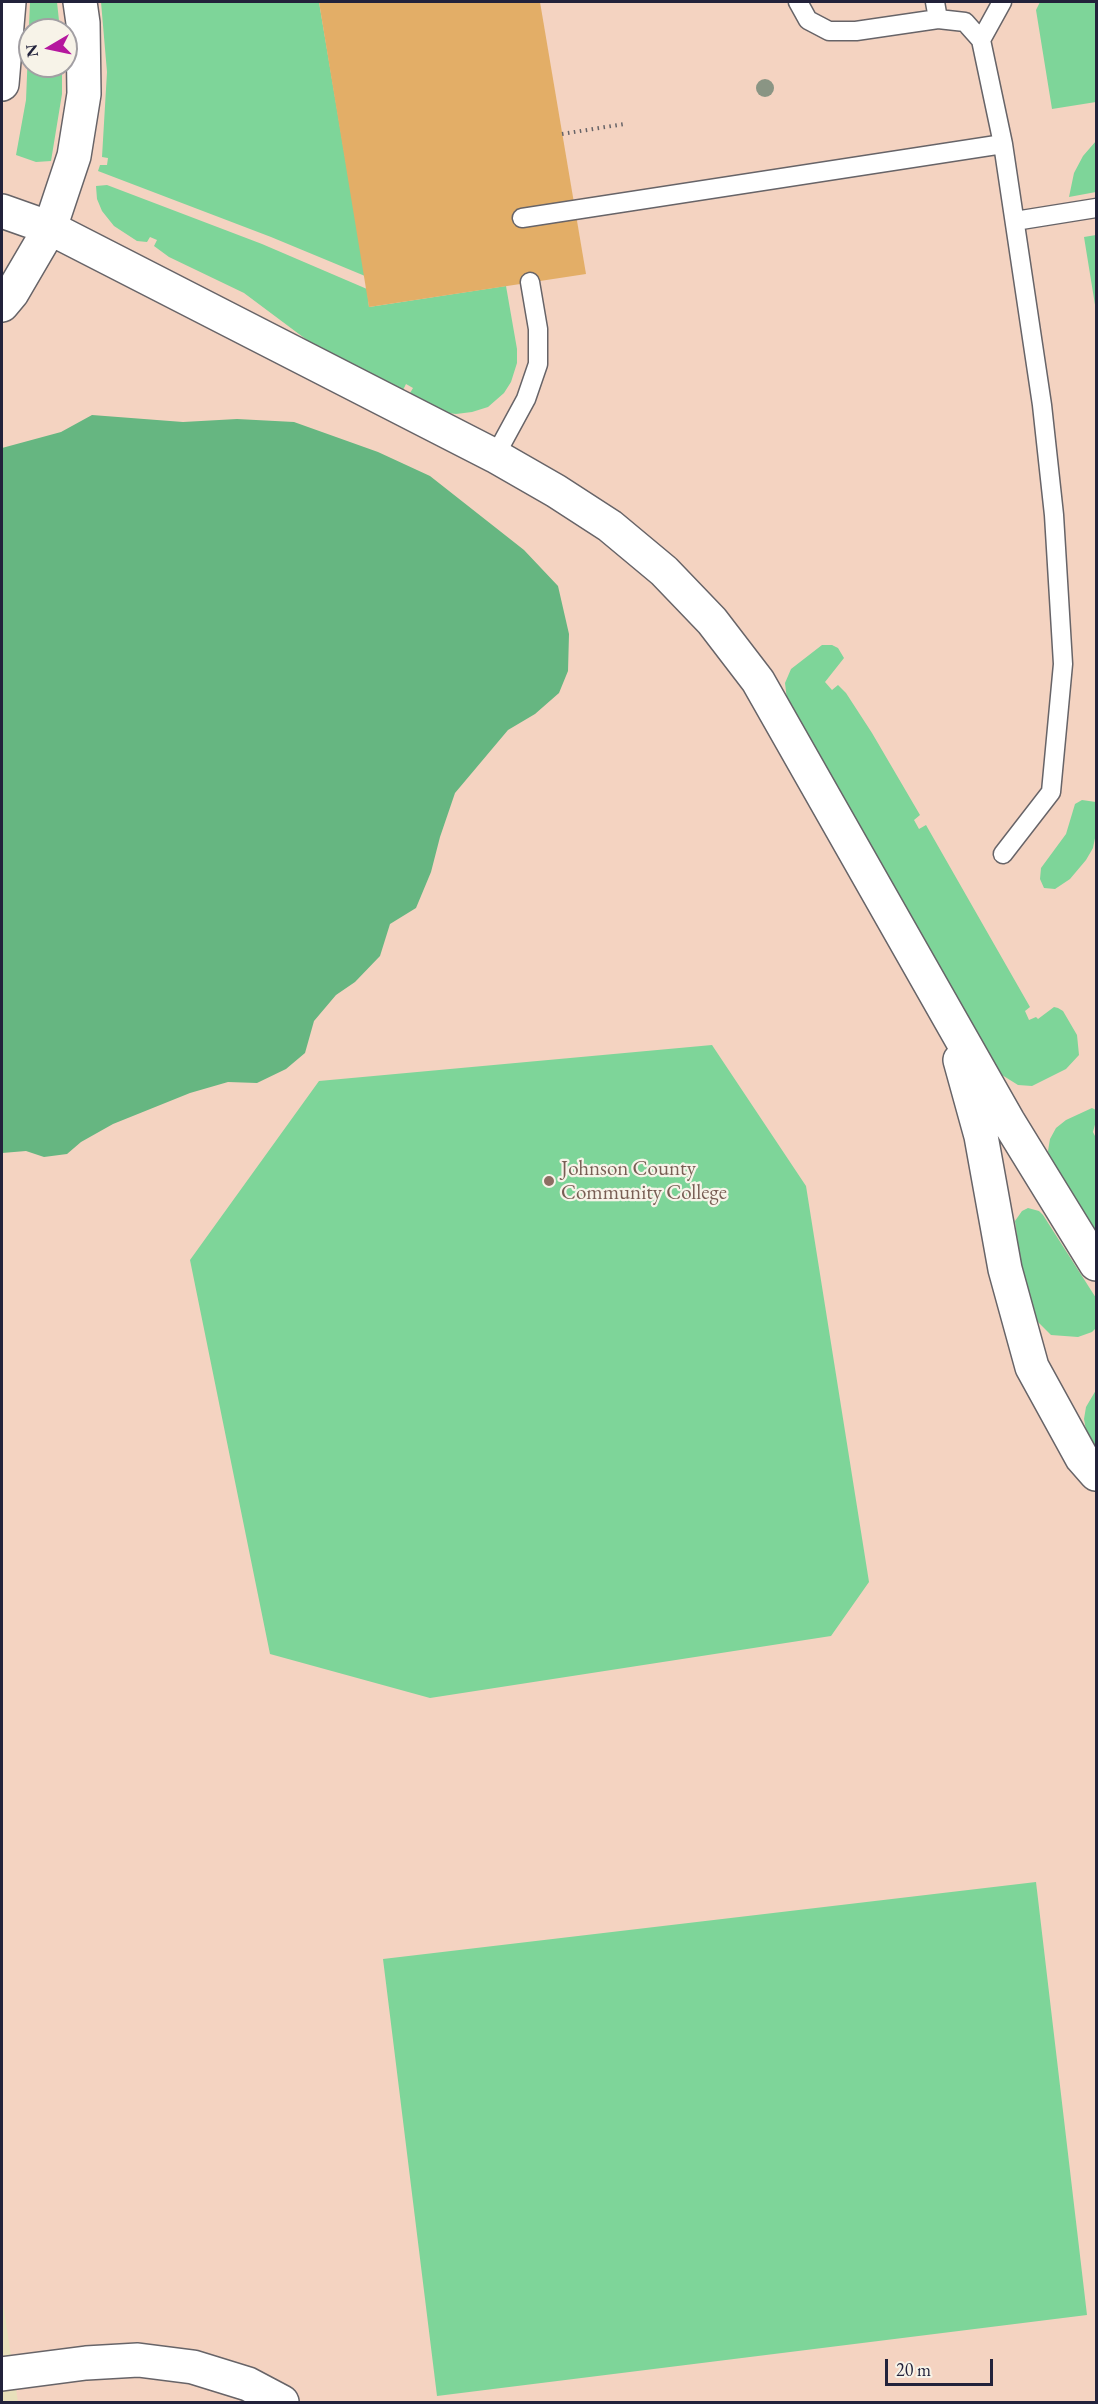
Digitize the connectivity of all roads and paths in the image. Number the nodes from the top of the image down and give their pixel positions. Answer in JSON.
{"nodes":[{"id":1,"x":9,"y":2,"type":"edge"},
{"id":2,"x":80,"y":2,"type":"edge"},
{"id":3,"x":798,"y":2,"type":"edge"},
{"id":4,"x":1002,"y":2,"type":"edge"},
{"id":5,"x":936,"y":10,"type":"edge"},
{"id":6,"x":981,"y":40,"type":"junction"},
{"id":7,"x":2,"y":84,"type":"edge"},
{"id":8,"x":624,"y":124,"type":"dead end"},
{"id":9,"x":562,"y":134,"type":"dead end"},
{"id":10,"x":1003,"y":144,"type":"junction"},
{"id":11,"x":1096,"y":208,"type":"edge"},
{"id":12,"x":2,"y":211,"type":"edge"},
{"id":13,"x":522,"y":218,"type":"dead end"},
{"id":14,"x":1015,"y":221,"type":"junction"},
{"id":15,"x":50,"y":228,"type":"junction"},
{"id":16,"x":530,"y":282,"type":"dead end"},
{"id":17,"x":2,"y":305,"type":"edge"},
{"id":18,"x":495,"y":456,"type":"junction"},
{"id":19,"x":1003,"y":855,"type":"dead end"},
{"id":20,"x":947,"y":1012,"type":"junction"},
{"id":21,"x":1096,"y":1264,"type":"edge"},
{"id":22,"x":1096,"y":1474,"type":"edge"},
{"id":23,"x":2,"y":2374,"type":"edge"},
{"id":24,"x":282,"y":2403,"type":"edge"}],
"edges":[{"from":1,"to":7,"type":"street"},
{"from":2,"to":15,"type":"street"},
{"from":3,"to":5,"type":"lane"},
{"from":4,"to":6,"type":"lane"},
{"from":5,"to":6,"type":"lane"},
{"from":6,"to":10,"type":"lane"},
{"from":8,"to":9,"type":"path"},
{"from":10,"to":13,"type":"lane"},
{"from":10,"to":14,"type":"lane"},
{"from":11,"to":14,"type":"lane"},
{"from":12,"to":15,"type":"street"},
{"from":14,"to":19,"type":"lane"},
{"from":15,"to":17,"type":"street"},
{"from":15,"to":18,"type":"street"},
{"from":16,"to":18,"type":"lane"},
{"from":18,"to":20,"type":"street"},
{"from":20,"to":21,"type":"street"},
{"from":20,"to":22,"type":"street"},
{"from":23,"to":24,"type":"street"}]}
